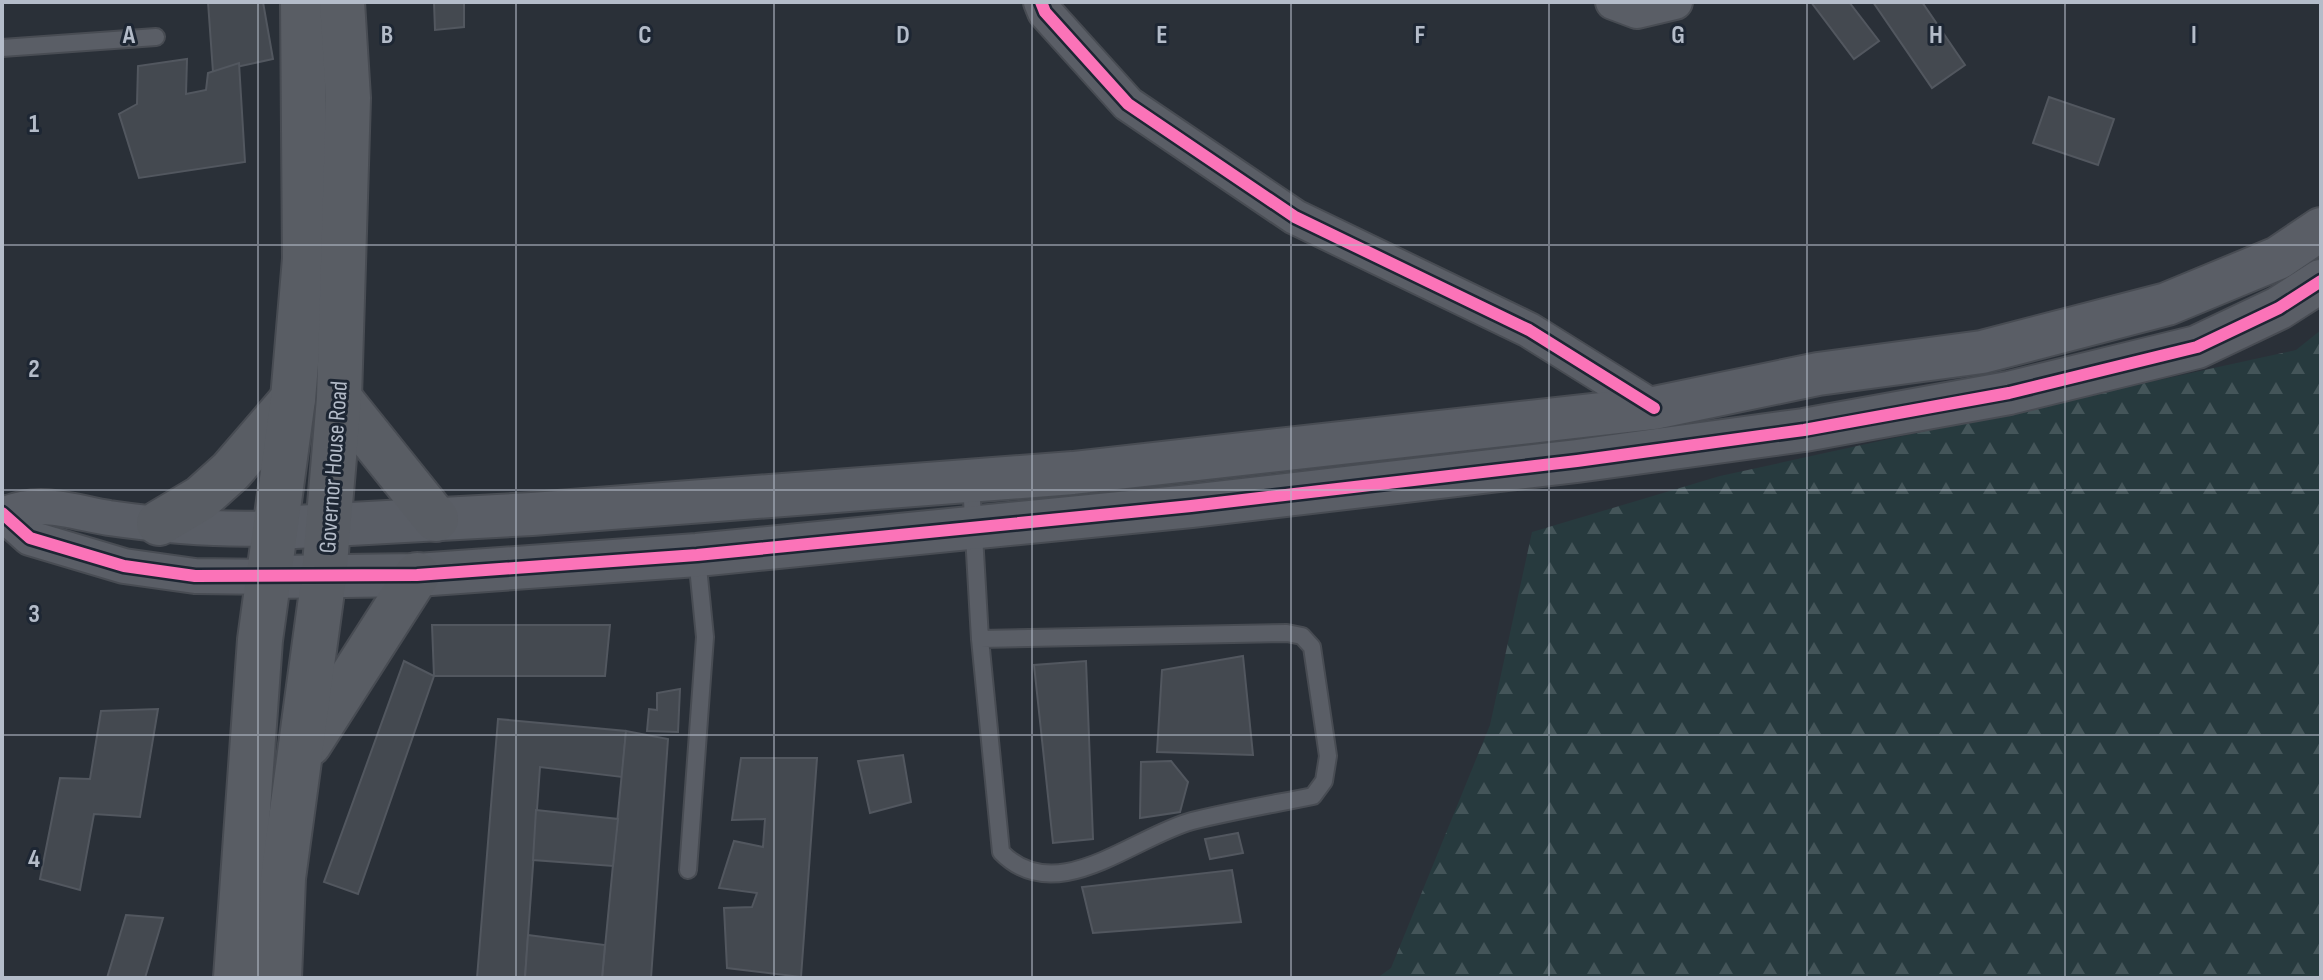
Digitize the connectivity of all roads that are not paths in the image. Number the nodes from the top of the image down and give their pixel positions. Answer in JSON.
{"nodes":[{"id":1,"x":303,"y":2,"type":"edge"},
{"id":2,"x":342,"y":2,"type":"edge"},
{"id":3,"x":1041,"y":2,"type":"edge"},
{"id":4,"x":1613,"y":2,"type":"edge"},
{"id":5,"x":1675,"y":2,"type":"edge"},
{"id":6,"x":156,"y":37,"type":"dead end"},
{"id":7,"x":2,"y":48,"type":"edge"},
{"id":8,"x":2321,"y":229,"type":"edge"},
{"id":9,"x":2321,"y":281,"type":"edge"},
{"id":10,"x":339,"y":398,"type":"junction"},
{"id":11,"x":293,"y":399,"type":"junction"},
{"id":12,"x":1654,"y":408,"type":"junction"},
{"id":13,"x":971,"y":481,"type":"junction"},
{"id":14,"x":4,"y":514,"type":"edge"},
{"id":15,"x":436,"y":519,"type":"junction"},
{"id":16,"x":159,"y":523,"type":"junction"},
{"id":17,"x":327,"y":527,"type":"junction"},
{"id":18,"x":277,"y":528,"type":"junction"},
{"id":19,"x":971,"y":528,"type":"junction"},
{"id":20,"x":697,"y":555,"type":"junction"},
{"id":21,"x":417,"y":575,"type":"junction"},
{"id":22,"x":324,"y":576,"type":"junction"},
{"id":23,"x":271,"y":577,"type":"junction"},
{"id":24,"x":980,"y":639,"type":"junction"},
{"id":25,"x":301,"y":756,"type":"junction"},
{"id":26,"x":688,"y":870,"type":"dead end"},
{"id":27,"x":236,"y":978,"type":"edge"},
{"id":28,"x":279,"y":978,"type":"edge"}],
"edges":[{"from":1,"to":11,"type":"main road","name":"Governor House Road"},
{"from":2,"to":10,"type":"main road","name":"Governor House Road"},
{"from":3,"to":12,"type":"street"},
{"from":4,"to":5,"type":"street"},
{"from":6,"to":7,"type":"lane"},
{"from":8,"to":12,"type":"street"},
{"from":9,"to":19,"type":"street"},
{"from":10,"to":15,"type":"main road"},
{"from":10,"to":17,"type":"main road","name":"Governor House Road"},
{"from":11,"to":16,"type":"main road"},
{"from":11,"to":18,"type":"main road","name":"Governor House Road"},
{"from":12,"to":13,"type":"street"},
{"from":13,"to":15,"type":"street"},
{"from":13,"to":19,"type":"lane"},
{"from":14,"to":16,"type":"street"},
{"from":14,"to":23,"type":"street"},
{"from":15,"to":17,"type":"street"},
{"from":16,"to":18,"type":"street"},
{"from":17,"to":18,"type":"street"},
{"from":17,"to":22,"type":"main road","name":"Governor House Road"},
{"from":18,"to":23,"type":"main road","name":"Governor House Road"},
{"from":19,"to":20,"type":"street"},
{"from":19,"to":24,"type":"lane"},
{"from":20,"to":21,"type":"street"},
{"from":20,"to":26,"type":"lane"},
{"from":21,"to":22,"type":"street"},
{"from":21,"to":25,"type":"main road"},
{"from":22,"to":23,"type":"street"},
{"from":22,"to":25,"type":"main road","name":"Governor House Road"},
{"from":23,"to":27,"type":"main road","name":"Governor House Road"},
{"from":24,"to":24,"type":"lane"},
{"from":25,"to":28,"type":"main road","name":"Governor House Road"}]}
